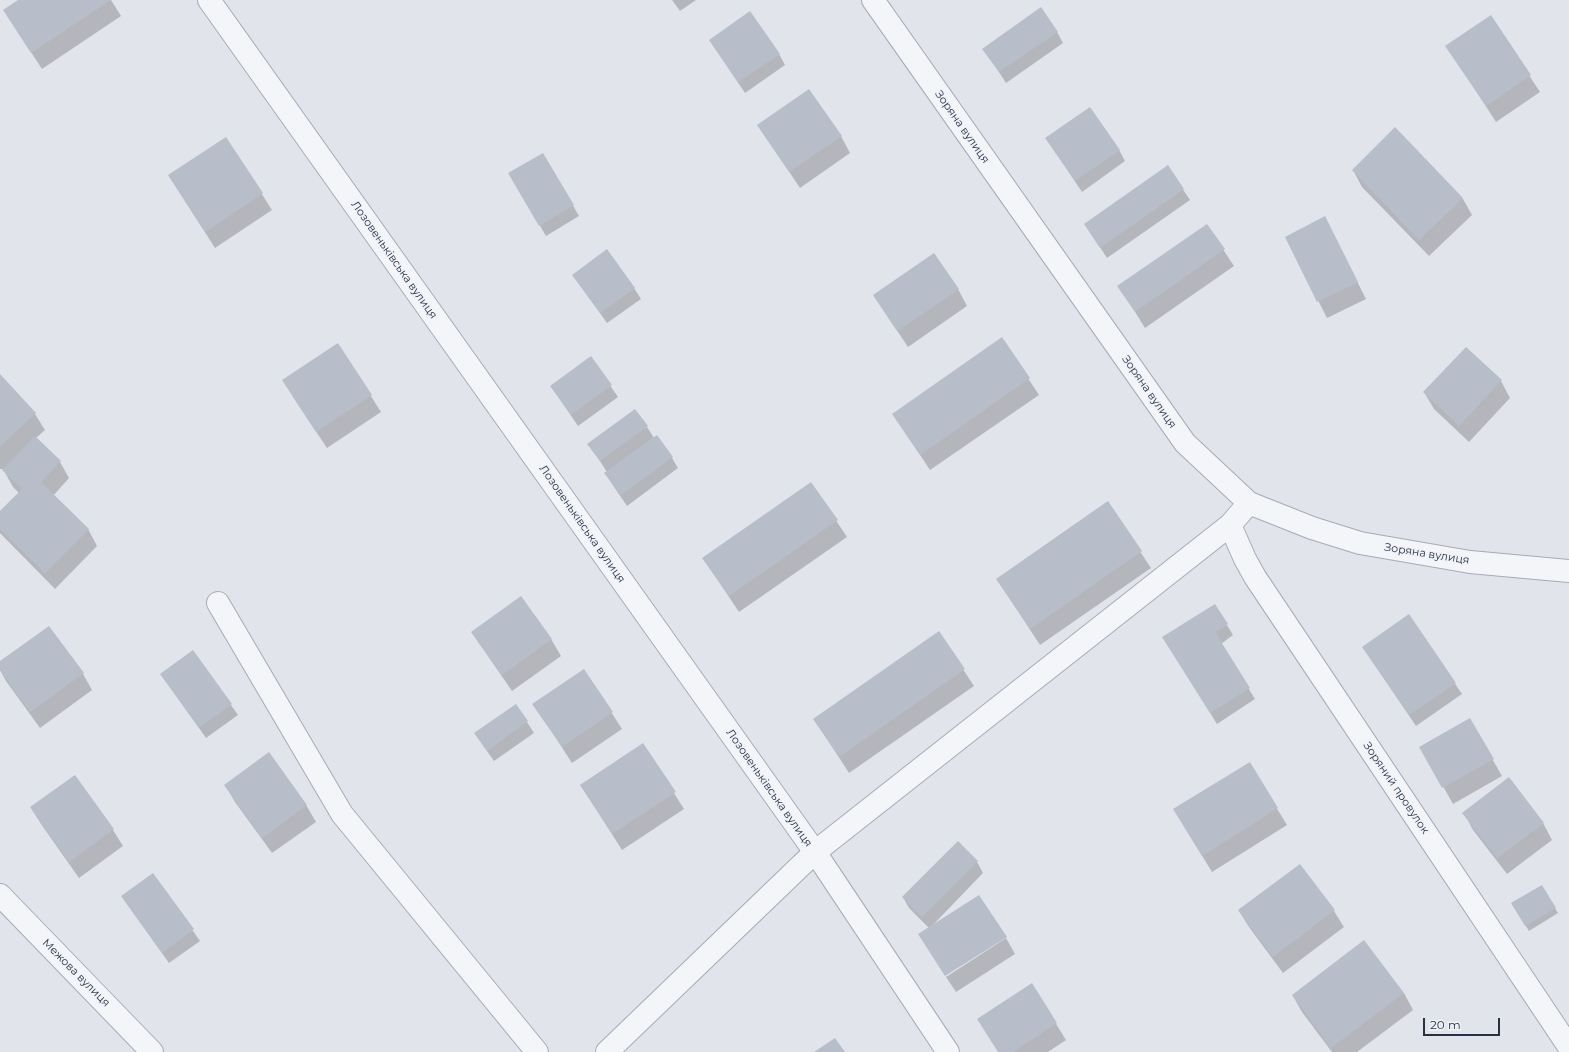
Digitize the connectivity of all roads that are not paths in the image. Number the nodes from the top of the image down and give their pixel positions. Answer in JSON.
{"nodes":[{"id":1,"x":209,"y":0,"type":"edge"},
{"id":2,"x":873,"y":0,"type":"edge"},
{"id":3,"x":1249,"y":503,"type":"junction"},
{"id":4,"x":1230,"y":525,"type":"junction"},
{"id":5,"x":1569,"y":571,"type":"edge"},
{"id":6,"x":218,"y":603,"type":"dead end"},
{"id":7,"x":815,"y":852,"type":"junction"},
{"id":8,"x":0,"y":895,"type":"edge"},
{"id":9,"x":1569,"y":1047,"type":"edge"},
{"id":10,"x":152,"y":1052,"type":"edge"},
{"id":11,"x":537,"y":1052,"type":"edge"},
{"id":12,"x":607,"y":1052,"type":"edge"},
{"id":13,"x":948,"y":1052,"type":"edge"}],
"edges":[{"from":1,"to":7,"type":"street","name":"Лозовеньківська вулиця"},
{"from":2,"to":3,"type":"street","name":"Зоряна вулиця"},
{"from":3,"to":4,"type":"street"},
{"from":3,"to":5,"type":"street","name":"Зоряна вулиця"},
{"from":4,"to":7,"type":"street"},
{"from":4,"to":9,"type":"street","name":"Зоряний провулок"},
{"from":6,"to":11,"type":"street"},
{"from":7,"to":12,"type":"street"},
{"from":7,"to":13,"type":"street","name":"Лозовеньківська вулиця"},
{"from":8,"to":10,"type":"street","name":"Межова вулиця"}]}
